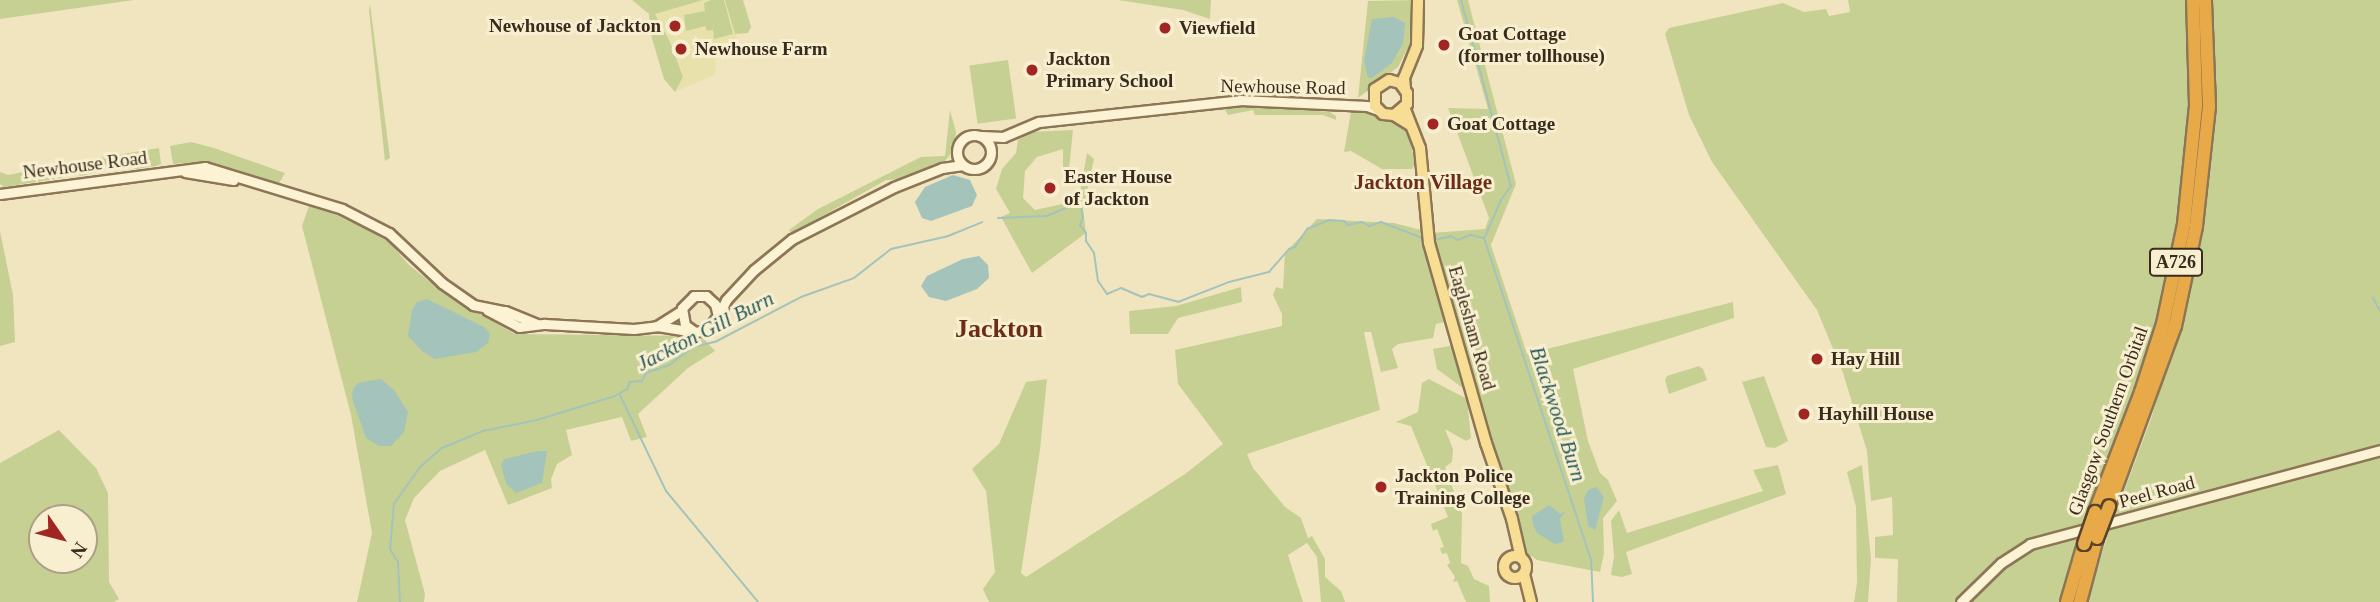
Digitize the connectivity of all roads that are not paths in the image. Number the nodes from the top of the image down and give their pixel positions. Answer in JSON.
{"nodes":[{"id":1,"x":1418,"y":0,"type":"edge"},
{"id":2,"x":2193,"y":0,"type":"edge"},
{"id":3,"x":2205,"y":0,"type":"edge"},
{"id":4,"x":1409,"y":65,"type":"junction"},
{"id":5,"x":1390,"y":80,"type":"junction"},
{"id":6,"x":1405,"y":88,"type":"junction"},
{"id":7,"x":1373,"y":94,"type":"junction"},
{"id":8,"x":1356,"y":105,"type":"junction"},
{"id":9,"x":1404,"y":107,"type":"junction"},
{"id":10,"x":1378,"y":110,"type":"junction"},
{"id":11,"x":1394,"y":115,"type":"junction"},
{"id":12,"x":1410,"y":125,"type":"junction"},
{"id":13,"x":982,"y":136,"type":"junction"},
{"id":14,"x":1003,"y":137,"type":"junction"},
{"id":15,"x":991,"y":150,"type":"junction"},
{"id":16,"x":957,"y":152,"type":"junction"},
{"id":17,"x":963,"y":165,"type":"junction"},
{"id":18,"x":942,"y":168,"type":"junction"},
{"id":19,"x":0,"y":194,"type":"edge"},
{"id":20,"x":737,"y":288,"type":"junction"},
{"id":21,"x":706,"y":296,"type":"junction"},
{"id":22,"x":681,"y":312,"type":"junction"},
{"id":23,"x":718,"y":316,"type":"junction"},
{"id":24,"x":657,"y":326,"type":"junction"},
{"id":25,"x":695,"y":331,"type":"junction"},
{"id":26,"x":2380,"y":450,"type":"edge"},
{"id":27,"x":1514,"y":537,"type":"junction"},
{"id":28,"x":1521,"y":558,"type":"junction"},
{"id":29,"x":1505,"y":562,"type":"junction"},
{"id":30,"x":1518,"y":576,"type":"junction"},
{"id":31,"x":1531,"y":599,"type":"edge"},
{"id":32,"x":1961,"y":602,"type":"edge"},
{"id":33,"x":2067,"y":602,"type":"edge"},
{"id":34,"x":2080,"y":602,"type":"edge"}],
"edges":[{"from":1,"to":4,"type":"main road"},
{"from":2,"to":33,"type":"highway","name":"Glasgow Southern Orbital","number":"A726","bridge":true},
{"from":3,"to":34,"type":"highway","name":"Glasgow Southern Orbital","number":"A726","bridge":true},
{"from":4,"to":5,"type":"main road"},
{"from":4,"to":6,"type":"main road"},
{"from":5,"to":6,"type":"main road"},
{"from":5,"to":7,"type":"main road"},
{"from":6,"to":9,"type":"main road"},
{"from":7,"to":8,"type":"street","name":"Newhouse Road"},
{"from":7,"to":10,"type":"main road"},
{"from":8,"to":10,"type":"street","name":"Newhouse Road"},
{"from":8,"to":14,"type":"street","name":"Newhouse Road"},
{"from":9,"to":11,"type":"main road"},
{"from":9,"to":12,"type":"main road","name":"Eaglesham Road"},
{"from":10,"to":11,"type":"main road"},
{"from":11,"to":12,"type":"main road"},
{"from":12,"to":27,"type":"main road","name":"Eaglesham Road"},
{"from":13,"to":14,"type":"street","name":"Newhouse Road"},
{"from":13,"to":15,"type":"street"},
{"from":13,"to":16,"type":"street"},
{"from":14,"to":15,"type":"street","name":"Newhouse Road"},
{"from":15,"to":17,"type":"street"},
{"from":16,"to":17,"type":"street"},
{"from":16,"to":18,"type":"street"},
{"from":17,"to":18,"type":"street"},
{"from":18,"to":20,"type":"street"},
{"from":19,"to":24,"type":"street","name":"Newhouse Road"},
{"from":20,"to":21,"type":"street"},
{"from":20,"to":23,"type":"street"},
{"from":21,"to":22,"type":"street"},
{"from":21,"to":23,"type":"street"},
{"from":22,"to":24,"type":"street","name":"Newhouse Road"},
{"from":22,"to":25,"type":"street"},
{"from":23,"to":25,"type":"street"},
{"from":24,"to":25,"type":"street","name":"Newhouse Road"},
{"from":26,"to":32,"type":"street","name":"Peel Road"},
{"from":27,"to":28,"type":"main road","name":"Eaglesham Road"},
{"from":27,"to":29,"type":"main road"},
{"from":28,"to":29,"type":"main road"},
{"from":28,"to":30,"type":"main road"},
{"from":29,"to":30,"type":"main road"},
{"from":30,"to":31,"type":"main road"}]}
